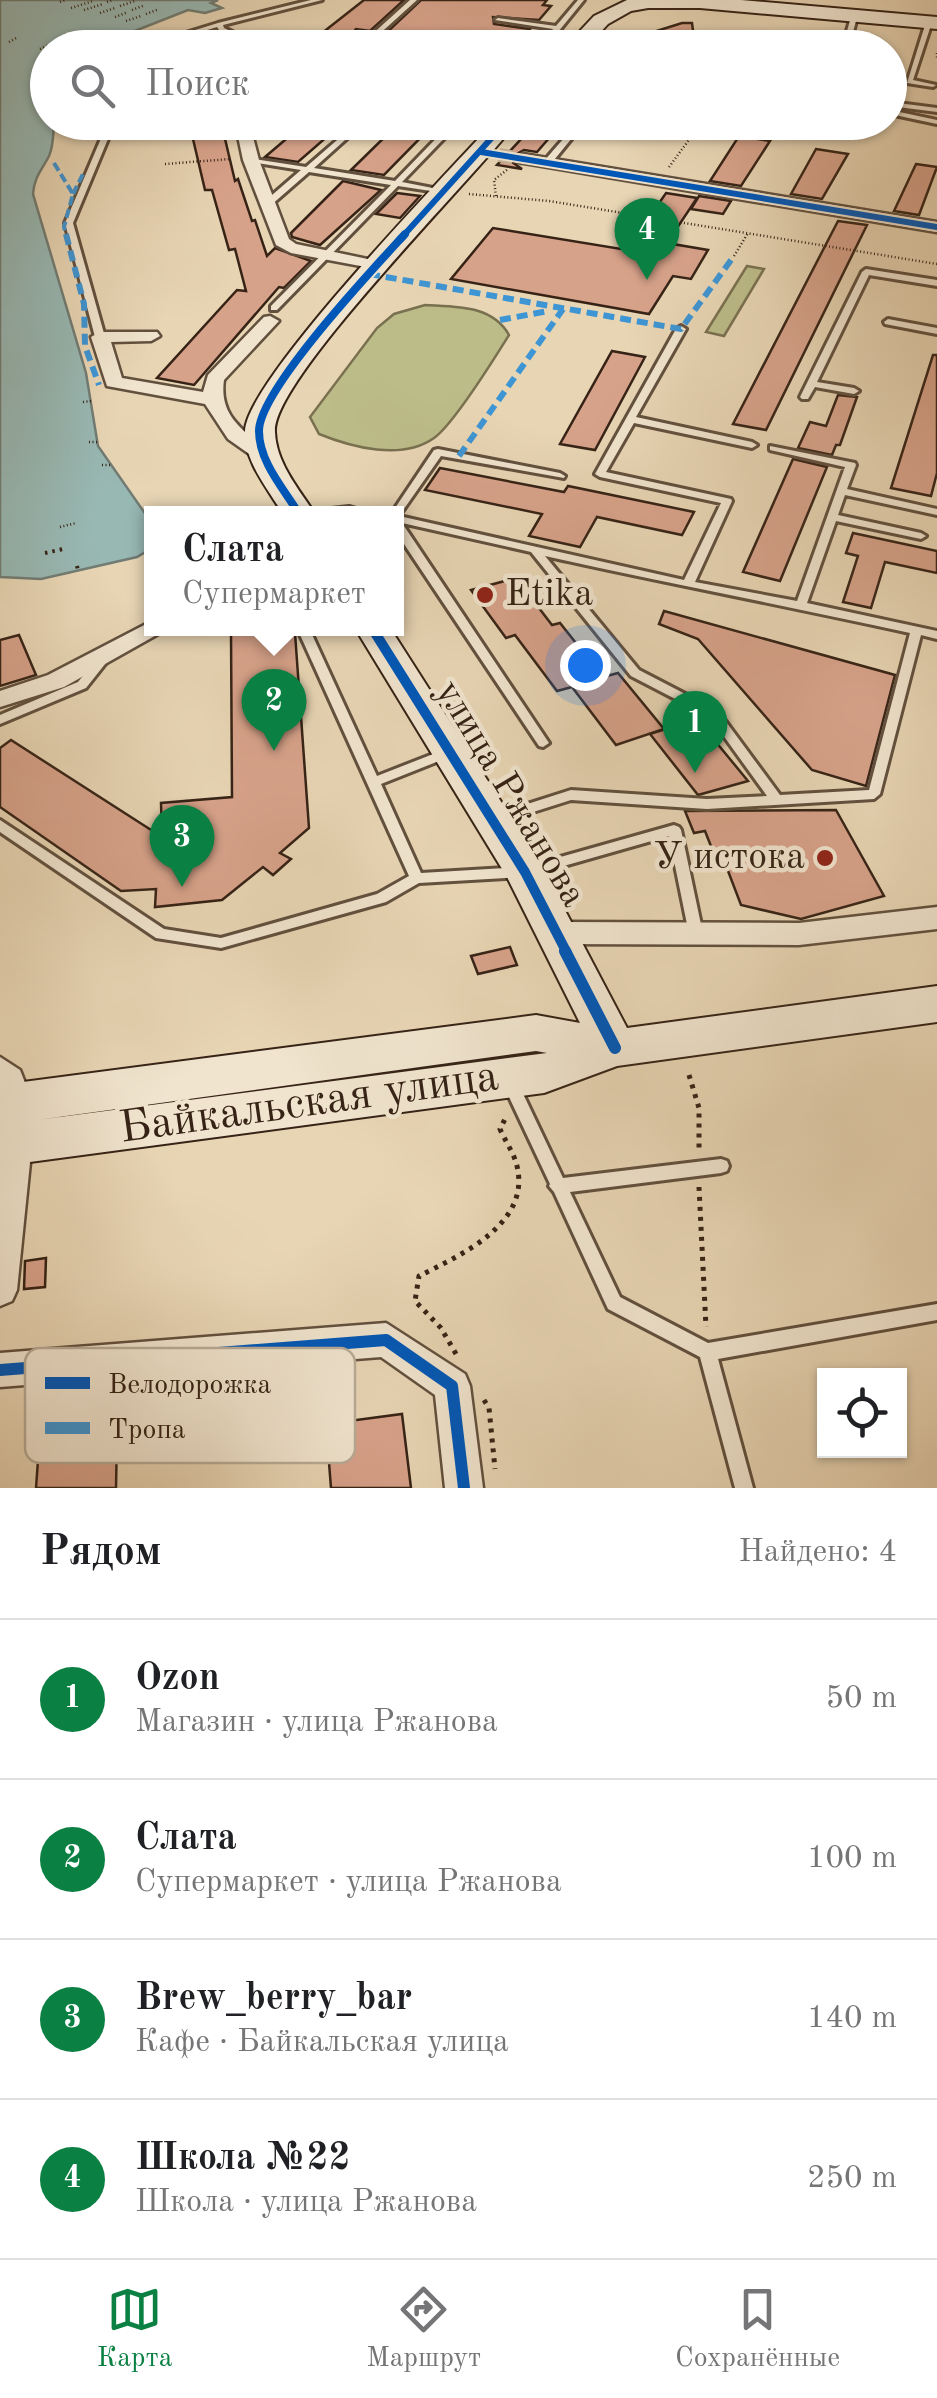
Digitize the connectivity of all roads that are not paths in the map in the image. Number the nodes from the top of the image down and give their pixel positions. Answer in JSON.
{"nodes":[{"id":1,"x":319,"y":0,"type":"edge"},
{"id":2,"x":414,"y":0,"type":"edge"},
{"id":3,"x":581,"y":0,"type":"edge"},
{"id":4,"x":868,"y":0,"type":"edge"},
{"id":5,"x":886,"y":0,"type":"edge"},
{"id":6,"x":657,"y":1,"type":"edge"},
{"id":7,"x":854,"y":16,"type":"junction"},
{"id":8,"x":498,"y":20,"type":"dead end"},
{"id":9,"x":927,"y":22,"type":"edge"},
{"id":10,"x":220,"y":24,"type":"junction"},
{"id":11,"x":558,"y":28,"type":"joint"},
{"id":12,"x":200,"y":30,"type":"edge"},
{"id":13,"x":221,"y":30,"type":"edge"},
{"id":14,"x":380,"y":30,"type":"edge"},
{"id":15,"x":591,"y":30,"type":"edge"},
{"id":16,"x":850,"y":30,"type":"edge"},
{"id":17,"x":933,"y":85,"type":"dead end"},
{"id":18,"x":907,"y":106,"type":"edge"},
{"id":19,"x":937,"y":110,"type":"edge"},
{"id":20,"x":907,"y":116,"type":"edge"},
{"id":21,"x":937,"y":122,"type":"edge"},
{"id":22,"x":104,"y":140,"type":"edge"},
{"id":23,"x":243,"y":140,"type":"edge"},
{"id":24,"x":341,"y":140,"type":"edge"},
{"id":25,"x":439,"y":140,"type":"edge"},
{"id":26,"x":497,"y":140,"type":"edge"},
{"id":27,"x":567,"y":140,"type":"edge"},
{"id":28,"x":245,"y":160,"type":"junction"},
{"id":29,"x":524,"y":160,"type":"tunnel mouth"},
{"id":30,"x":547,"y":164,"type":"junction"},
{"id":31,"x":306,"y":169,"type":"junction"},
{"id":32,"x":395,"y":184,"type":"junction"},
{"id":33,"x":444,"y":192,"type":"junction"},
{"id":34,"x":267,"y":204,"type":"junction"},
{"id":35,"x":937,"y":227,"type":"edge"},
{"id":36,"x":328,"y":257,"type":"junction"},
{"id":37,"x":376,"y":266,"type":"junction"},
{"id":38,"x":937,"y":283,"type":"edge"},
{"id":39,"x":272,"y":314,"type":"joint"},
{"id":40,"x":888,"y":322,"type":"dead end"},
{"id":41,"x":680,"y":330,"type":"dead end"},
{"id":42,"x":933,"y":332,"type":"edge"},
{"id":43,"x":151,"y":336,"type":"dead end"},
{"id":44,"x":100,"y":338,"type":"junction"},
{"id":45,"x":812,"y":384,"type":"junction"},
{"id":46,"x":854,"y":392,"type":"dead end"},
{"id":47,"x":804,"y":397,"type":"dead end"},
{"id":48,"x":212,"y":400,"type":"junction"},
{"id":49,"x":630,"y":419,"type":"junction"},
{"id":50,"x":752,"y":445,"type":"dead end"},
{"id":51,"x":774,"y":448,"type":"dead end"},
{"id":52,"x":265,"y":459,"type":"junction"},
{"id":53,"x":560,"y":476,"type":"dead end"},
{"id":54,"x":841,"y":491,"type":"junction"},
{"id":55,"x":294,"y":506,"type":"edge"},
{"id":56,"x":404,"y":506,"type":"edge"},
{"id":57,"x":937,"y":512,"type":"edge"},
{"id":58,"x":831,"y":517,"type":"junction"},
{"id":59,"x":404,"y":520,"type":"edge"},
{"id":60,"x":404,"y":530,"type":"edge"},
{"id":61,"x":920,"y":536,"type":"dead end"},
{"id":62,"x":535,"y":550,"type":"junction"},
{"id":63,"x":688,"y":584,"type":"junction"},
{"id":64,"x":801,"y":605,"type":"junction"},
{"id":65,"x":916,"y":630,"type":"junction"},
{"id":66,"x":144,"y":632,"type":"edge"},
{"id":67,"x":937,"y":635,"type":"edge"},
{"id":68,"x":306,"y":636,"type":"edge"},
{"id":69,"x":377,"y":636,"type":"edge"},
{"id":70,"x":112,"y":648,"type":"junction"},
{"id":71,"x":0,"y":699,"type":"edge"},
{"id":72,"x":0,"y":720,"type":"edge"},
{"id":73,"x":544,"y":743,"type":"dead end"},
{"id":74,"x":452,"y":752,"type":"junction"},
{"id":75,"x":373,"y":782,"type":"junction"},
{"id":76,"x":776,"y":800,"type":"junction"},
{"id":77,"x":493,"y":820,"type":"junction"},
{"id":78,"x":0,"y":825,"type":"edge"},
{"id":79,"x":525,"y":872,"type":"junction"},
{"id":80,"x":417,"y":878,"type":"junction"},
{"id":81,"x":937,"y":918,"type":"edge"},
{"id":82,"x":559,"y":933,"type":"junction"},
{"id":83,"x":696,"y":934,"type":"junction"},
{"id":84,"x":937,"y":1004,"type":"edge"},
{"id":85,"x":615,"y":1048,"type":"junction"},
{"id":86,"x":513,"y":1087,"type":"junction"},
{"id":87,"x":7,"y":1113,"type":"edge"},
{"id":88,"x":721,"y":1166,"type":"dead end"},
{"id":89,"x":557,"y":1186,"type":"junction"},
{"id":90,"x":0,"y":1290,"type":"edge"},
{"id":91,"x":937,"y":1312,"type":"edge"},
{"id":92,"x":283,"y":1348,"type":"edge"},
{"id":93,"x":707,"y":1352,"type":"junction"},
{"id":94,"x":25,"y":1368,"type":"edge"},
{"id":95,"x":0,"y":1370,"type":"edge"},
{"id":96,"x":479,"y":1480,"type":"edge"},
{"id":97,"x":744,"y":1488,"type":"edge"}],
"edges":[{"from":1,"to":10,"type":"lane"},
{"from":2,"to":14,"type":"lane"},
{"from":3,"to":11,"type":"lane"},
{"from":4,"to":7,"type":"street"},
{"from":5,"to":9,"type":"street"},
{"from":6,"to":7,"type":"street"},
{"from":6,"to":15,"type":"street"},
{"from":7,"to":9,"type":"street"},
{"from":7,"to":16,"type":"lane"},
{"from":8,"to":11,"type":"lane"},
{"from":9,"to":17,"type":"lane"},
{"from":10,"to":12,"type":"lane"},
{"from":10,"to":13,"type":"lane"},
{"from":18,"to":19,"type":"lane"},
{"from":20,"to":21,"type":"lane"},
{"from":22,"to":44,"type":"lane"},
{"from":23,"to":28,"type":"street"},
{"from":24,"to":31,"type":"lane"},
{"from":25,"to":32,"type":"lane"},
{"from":26,"to":33,"type":"street"},
{"from":27,"to":30,"type":"lane"},
{"from":28,"to":31,"type":"lane"},
{"from":28,"to":34,"type":"street"},
{"from":29,"to":30,"type":"street"},
{"from":30,"to":35,"type":"street"},
{"from":31,"to":32,"type":"lane"},
{"from":31,"to":34,"type":"lane"},
{"from":32,"to":33,"type":"lane"},
{"from":32,"to":36,"type":"lane"},
{"from":33,"to":37,"type":"street"},
{"from":34,"to":36,"type":"street"},
{"from":36,"to":37,"type":"street"},
{"from":36,"to":39,"type":"lane"},
{"from":37,"to":52,"type":"street"},
{"from":38,"to":45,"type":"lane"},
{"from":39,"to":48,"type":"street"},
{"from":40,"to":42,"type":"lane"},
{"from":41,"to":49,"type":"lane"},
{"from":43,"to":44,"type":"street"},
{"from":44,"to":48,"type":"street"},
{"from":45,"to":46,"type":"lane"},
{"from":45,"to":47,"type":"lane"},
{"from":48,"to":52,"type":"street"},
{"from":49,"to":50,"type":"lane"},
{"from":49,"to":63,"type":"lane"},
{"from":51,"to":54,"type":"lane"},
{"from":52,"to":55,"type":"street"},
{"from":53,"to":56,"type":"lane"},
{"from":54,"to":57,"type":"lane"},
{"from":54,"to":58,"type":"lane"},
{"from":58,"to":61,"type":"lane"},
{"from":58,"to":64,"type":"lane"},
{"from":59,"to":62,"type":"lane"},
{"from":60,"to":73,"type":"lane"},
{"from":62,"to":63,"type":"lane"},
{"from":62,"to":76,"type":"lane"},
{"from":63,"to":64,"type":"lane"},
{"from":64,"to":65,"type":"lane"},
{"from":65,"to":67,"type":"lane"},
{"from":65,"to":76,"type":"lane"},
{"from":66,"to":70,"type":"street"},
{"from":68,"to":75,"type":"lane"},
{"from":69,"to":74,"type":"street","name":"улица Ржанова"},
{"from":70,"to":71,"type":"street"},
{"from":70,"to":72,"type":"lane"},
{"from":74,"to":75,"type":"lane"},
{"from":74,"to":77,"type":"street","name":"улица Ржанова"},
{"from":75,"to":80,"type":"lane"},
{"from":76,"to":77,"type":"lane"},
{"from":77,"to":79,"type":"street","name":"улица Ржанова"},
{"from":78,"to":80,"type":"lane"},
{"from":79,"to":80,"type":"lane"},
{"from":79,"to":82,"type":"street","name":"улица Ржанова"},
{"from":79,"to":83,"type":"lane"},
{"from":81,"to":83,"type":"street"},
{"from":82,"to":83,"type":"street"},
{"from":82,"to":85,"type":"street","name":"улица Ржанова"},
{"from":84,"to":85,"type":"street","name":"Байкальская улица"},
{"from":85,"to":86,"type":"street","name":"Байкальская улица"},
{"from":85,"to":87,"type":"street","name":"Байкальская улица"},
{"from":86,"to":87,"type":"street","name":"Байкальская улица"},
{"from":86,"to":89,"type":"lane"},
{"from":87,"to":90,"type":"street"},
{"from":88,"to":89,"type":"lane"},
{"from":89,"to":93,"type":"lane"},
{"from":91,"to":93,"type":"lane"},
{"from":92,"to":96,"type":"street"},
{"from":93,"to":97,"type":"lane"},
{"from":94,"to":95,"type":"street"}]}
